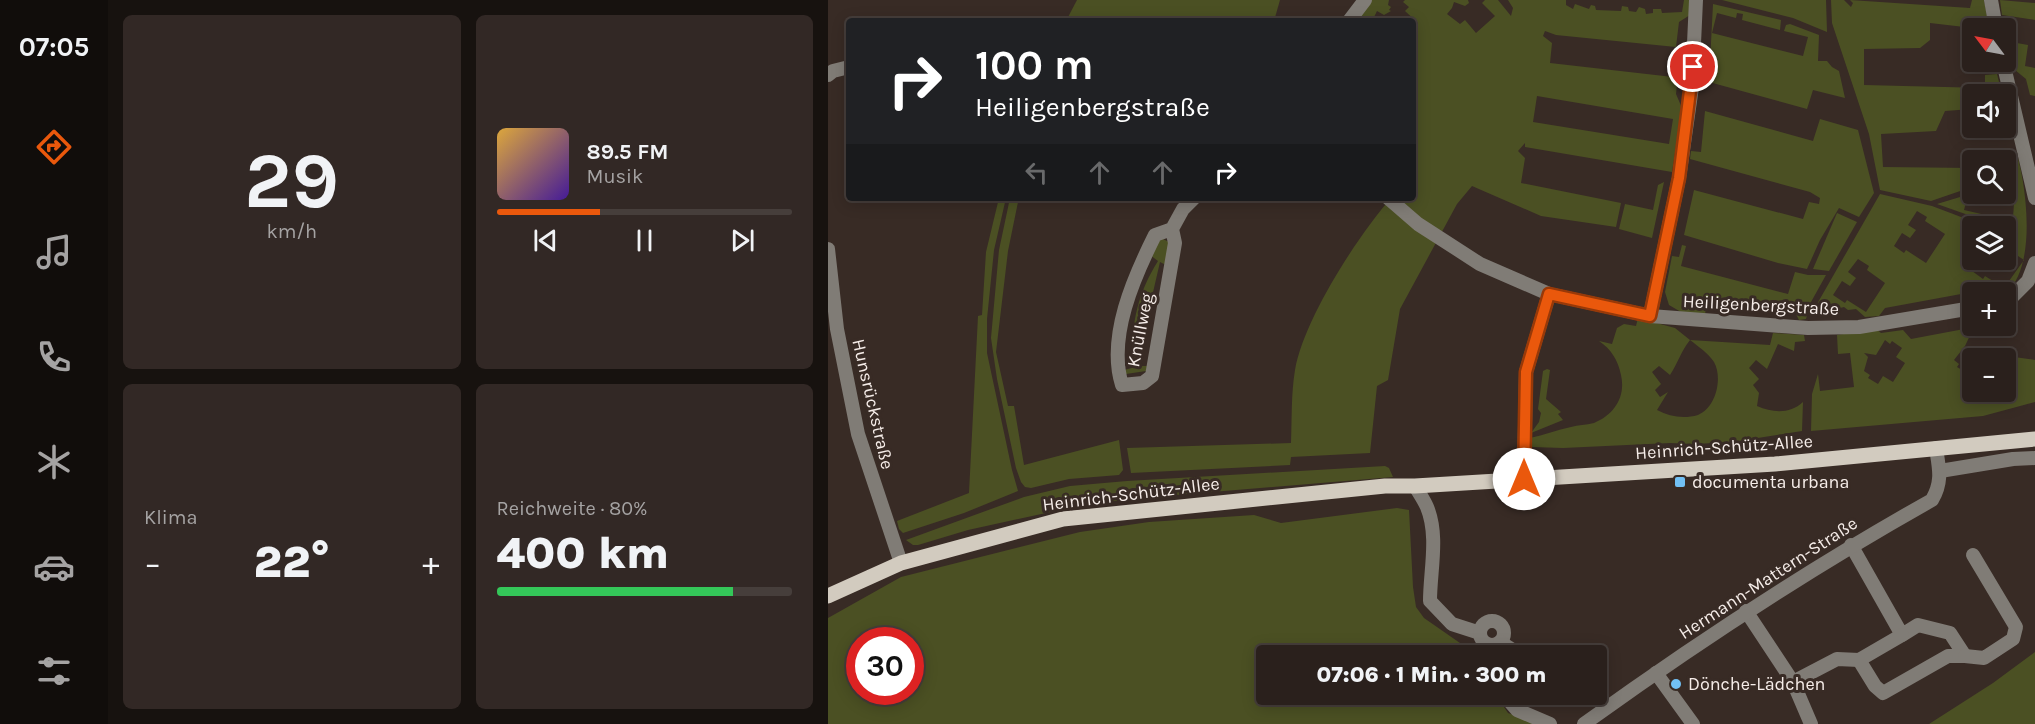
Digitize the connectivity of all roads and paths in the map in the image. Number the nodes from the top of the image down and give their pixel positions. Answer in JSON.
{"nodes":[{"id":1,"x":1365,"y":0,"type":"edge"},
{"id":2,"x":1696,"y":0,"type":"edge"},
{"id":3,"x":1991,"y":0,"type":"edge"},
{"id":4,"x":1351,"y":18,"type":"edge"},
{"id":5,"x":1994,"y":18,"type":"edge"},
{"id":6,"x":846,"y":68,"type":"edge"},
{"id":7,"x":2005,"y":72,"type":"edge"},
{"id":8,"x":828,"y":75,"type":"edge"},
{"id":9,"x":2035,"y":198,"type":"edge"},
{"id":10,"x":1191,"y":201,"type":"edge"},
{"id":11,"x":1391,"y":201,"type":"edge"},
{"id":12,"x":1172,"y":229,"type":"junction"},
{"id":13,"x":828,"y":249,"type":"edge"},
{"id":14,"x":2035,"y":263,"type":"edge"},
{"id":15,"x":2016,"y":293,"type":"edge"},
{"id":16,"x":1549,"y":294,"type":"junction"},
{"id":17,"x":1962,"y":310,"type":"edge"},
{"id":18,"x":1650,"y":316,"type":"junction"},
{"id":19,"x":2035,"y":439,"type":"edge"},
{"id":20,"x":1936,"y":448,"type":"junction"},
{"id":21,"x":2035,"y":458,"type":"edge"},
{"id":22,"x":1940,"y":471,"type":"junction"},
{"id":23,"x":1524,"y":479,"type":"junction"},
{"id":24,"x":1415,"y":486,"type":"junction"},
{"id":25,"x":1851,"y":545,"type":"junction"},
{"id":26,"x":1973,"y":555,"type":"dead end"},
{"id":27,"x":901,"y":563,"type":"junction"},
{"id":28,"x":828,"y":596,"type":"edge"},
{"id":29,"x":1746,"y":611,"type":"junction"},
{"id":30,"x":1480,"y":633,"type":"junction"},
{"id":31,"x":1902,"y":635,"type":"junction"},
{"id":32,"x":1500,"y":642,"type":"junction"},
{"id":33,"x":1505,"y":645,"type":"edge"},
{"id":34,"x":1965,"y":656,"type":"junction"},
{"id":35,"x":1858,"y":660,"type":"junction"},
{"id":36,"x":1656,"y":673,"type":"junction"},
{"id":37,"x":1793,"y":682,"type":"junction"},
{"id":38,"x":1513,"y":705,"type":"edge"},
{"id":39,"x":1550,"y":724,"type":"edge"},
{"id":40,"x":1584,"y":724,"type":"edge"},
{"id":41,"x":1693,"y":724,"type":"edge"},
{"id":42,"x":1811,"y":724,"type":"edge"}],
"edges":[{"from":1,"to":4,"type":"street"},
{"from":2,"to":18,"type":"street"},
{"from":3,"to":5,"type":"street"},
{"from":6,"to":8,"type":"street"},
{"from":7,"to":9,"type":"street"},
{"from":10,"to":12,"type":"street","name":"Knüllweg"},
{"from":11,"to":16,"type":"street","name":"Heiligenbergstraße"},
{"from":12,"to":12,"type":"street","name":"Knüllweg"},
{"from":13,"to":27,"type":"street","name":"Hunsrückstraße"},
{"from":14,"to":15,"type":"street"},
{"from":16,"to":18,"type":"street","name":"Heiligenbergstraße"},
{"from":16,"to":23,"type":"street"},
{"from":17,"to":18,"type":"street","name":"Heiligenbergstraße"},
{"from":19,"to":20,"type":"main road","name":"Heinrich-Schütz-Allee"},
{"from":20,"to":22,"type":"street","name":"Hermann-Mattern-Straße"},
{"from":20,"to":23,"type":"main road","name":"Heinrich-Schütz-Allee"},
{"from":21,"to":22,"type":"street"},
{"from":22,"to":25,"type":"street","name":"Hermann-Mattern-Straße"},
{"from":23,"to":24,"type":"main road","name":"Heinrich-Schütz-Allee"},
{"from":24,"to":27,"type":"main road","name":"Heinrich-Schütz-Allee"},
{"from":24,"to":30,"type":"street"},
{"from":25,"to":29,"type":"street","name":"Hermann-Mattern-Straße"},
{"from":25,"to":31,"type":"street"},
{"from":26,"to":34,"type":"street"},
{"from":27,"to":28,"type":"main road","name":"Heinrich-Schütz-Allee"},
{"from":29,"to":36,"type":"street","name":"Hermann-Mattern-Straße"},
{"from":29,"to":37,"type":"street"},
{"from":30,"to":32,"type":"street"},
{"from":30,"to":32,"type":"street"},
{"from":31,"to":34,"type":"street"},
{"from":31,"to":35,"type":"street"},
{"from":32,"to":33,"type":"street"},
{"from":34,"to":35,"type":"street"},
{"from":35,"to":37,"type":"street"},
{"from":36,"to":40,"type":"street","name":"Hermann-Mattern-Straße"},
{"from":36,"to":41,"type":"street"},
{"from":37,"to":42,"type":"street"},
{"from":38,"to":39,"type":"street"}]}
